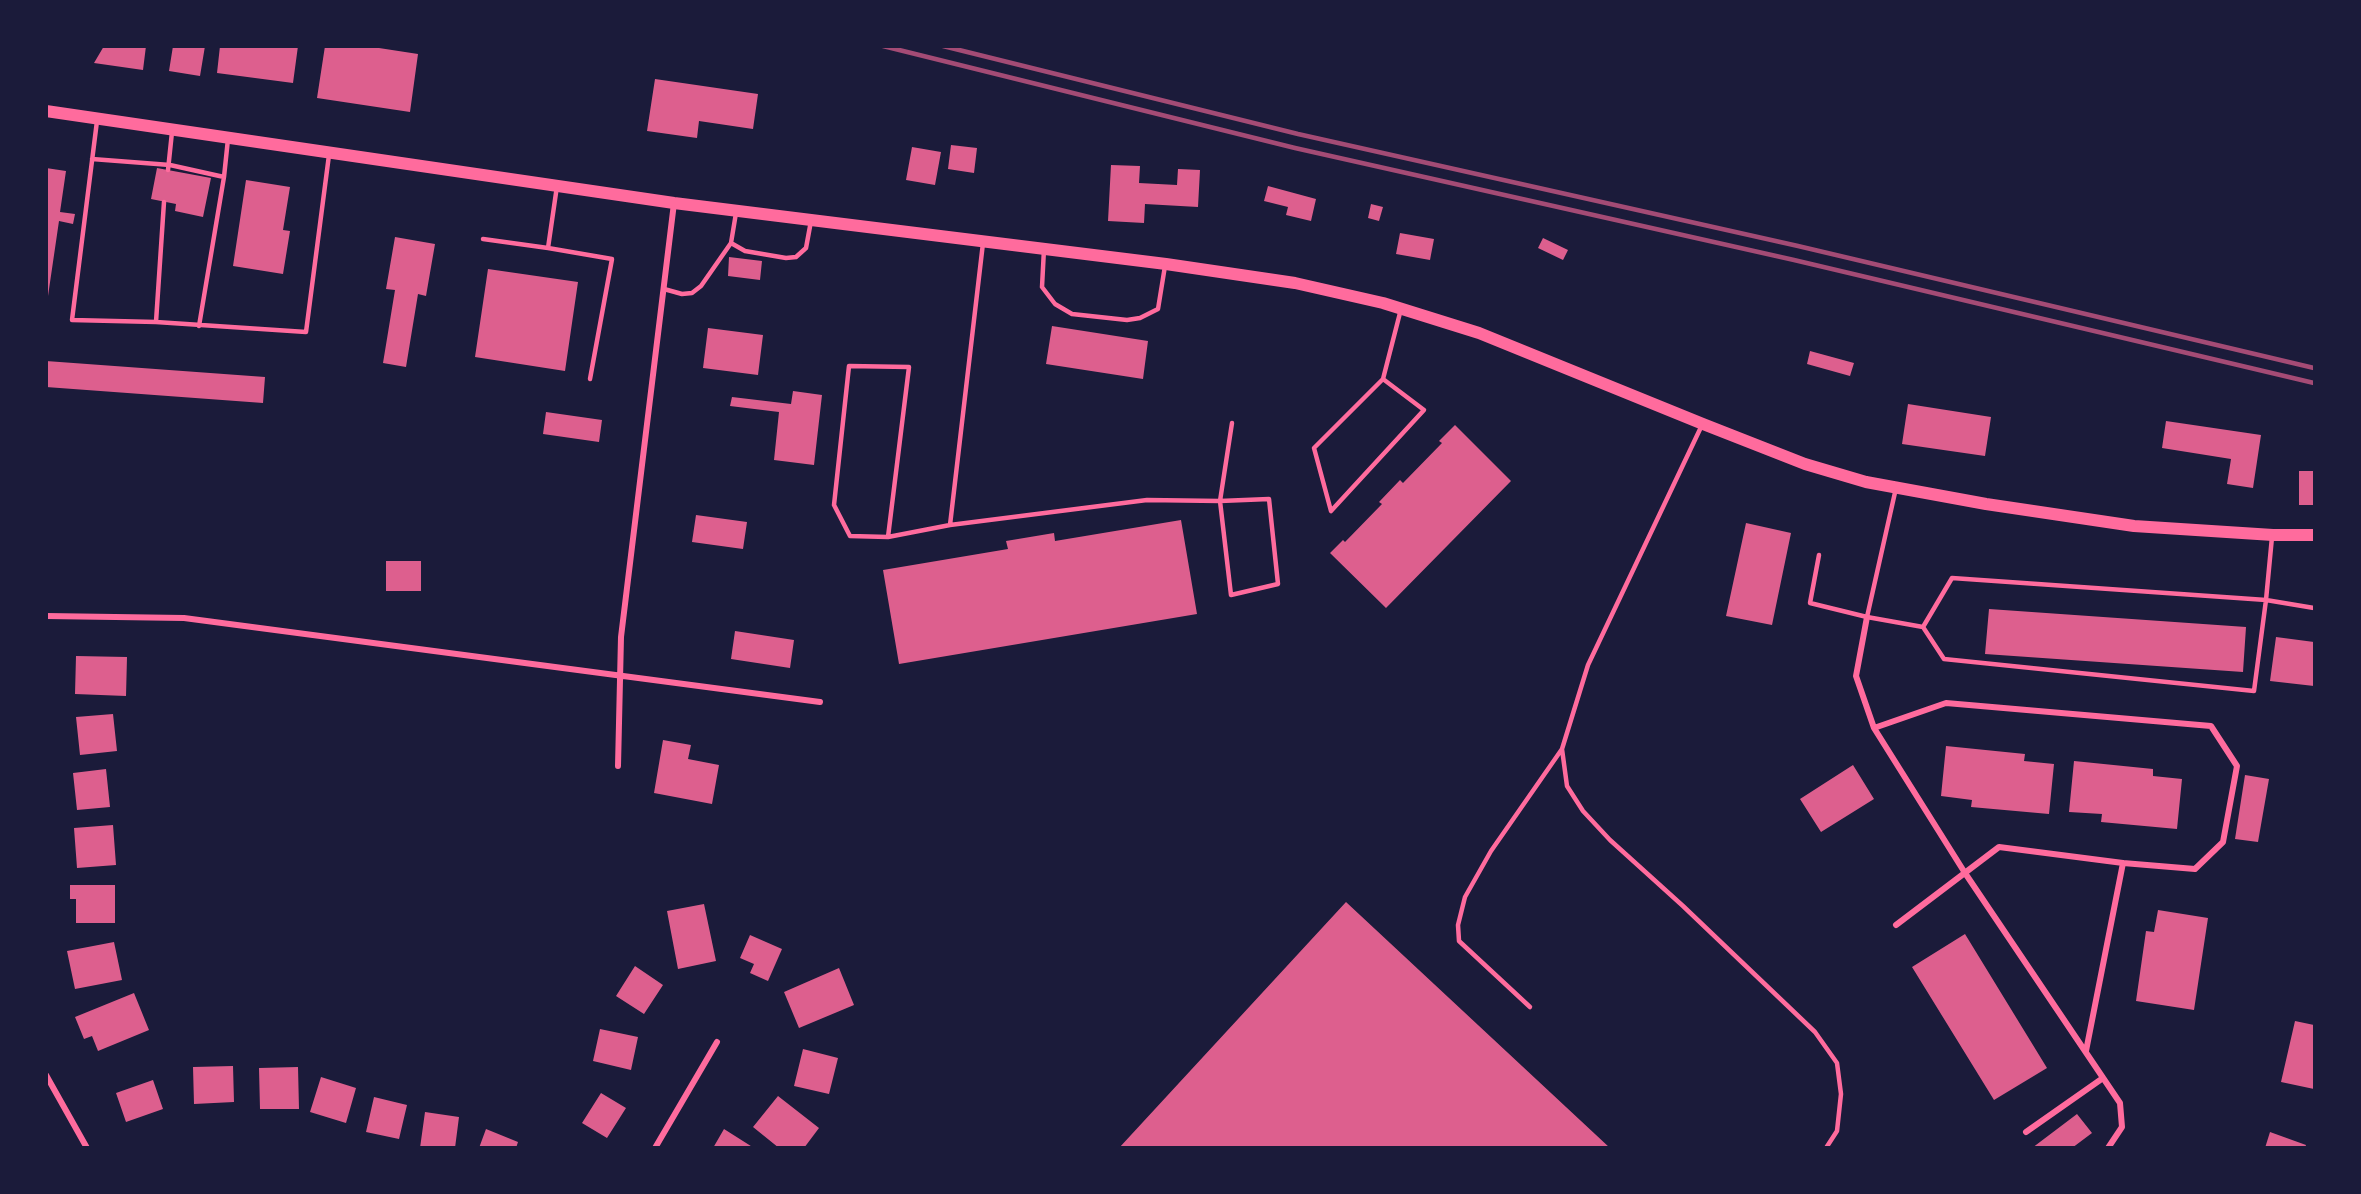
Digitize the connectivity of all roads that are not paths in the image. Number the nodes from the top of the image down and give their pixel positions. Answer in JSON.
{"nodes":[{"id":1,"x":46,"y":111,"type":"edge"},
{"id":2,"x":97,"y":118,"type":"junction"},
{"id":3,"x":173,"y":129,"type":"junction"},
{"id":4,"x":228,"y":137,"type":"junction"},
{"id":5,"x":329,"y":152,"type":"junction"},
{"id":6,"x":92,"y":159,"type":"junction"},
{"id":7,"x":169,"y":167,"type":"junction"},
{"id":8,"x":224,"y":177,"type":"junction"},
{"id":9,"x":557,"y":186,"type":"junction"},
{"id":10,"x":164,"y":202,"type":"dead end"},
{"id":11,"x":674,"y":203,"type":"junction"},
{"id":12,"x":736,"y":211,"type":"junction"},
{"id":13,"x":811,"y":220,"type":"junction"},
{"id":14,"x":483,"y":239,"type":"dead end"},
{"id":15,"x":984,"y":241,"type":"junction"},
{"id":16,"x":731,"y":243,"type":"junction"},
{"id":17,"x":548,"y":248,"type":"junction"},
{"id":18,"x":1044,"y":248,"type":"junction"},
{"id":19,"x":1166,"y":264,"type":"junction"},
{"id":20,"x":664,"y":289,"type":"junction"},
{"id":21,"x":1401,"y":309,"type":"junction"},
{"id":22,"x":156,"y":322,"type":"junction"},
{"id":23,"x":199,"y":326,"type":"junction"},
{"id":24,"x":590,"y":379,"type":"dead end"},
{"id":25,"x":1383,"y":379,"type":"junction"},
{"id":26,"x":1232,"y":423,"type":"dead end"},
{"id":27,"x":1703,"y":424,"type":"junction"},
{"id":28,"x":1896,"y":488,"type":"junction"},
{"id":29,"x":1220,"y":501,"type":"junction"},
{"id":30,"x":950,"y":525,"type":"junction"},
{"id":31,"x":2273,"y":535,"type":"junction"},
{"id":32,"x":2314,"y":535,"type":"edge"},
{"id":33,"x":888,"y":537,"type":"junction"},
{"id":34,"x":1819,"y":555,"type":"dead end"},
{"id":35,"x":2266,"y":600,"type":"junction"},
{"id":36,"x":2314,"y":608,"type":"edge"},
{"id":37,"x":46,"y":616,"type":"edge"},
{"id":38,"x":1867,"y":617,"type":"junction"},
{"id":39,"x":1923,"y":627,"type":"junction"},
{"id":40,"x":620,"y":677,"type":"junction"},
{"id":41,"x":820,"y":702,"type":"dead end"},
{"id":42,"x":1875,"y":728,"type":"junction"},
{"id":43,"x":1562,"y":749,"type":"junction"},
{"id":44,"x":618,"y":766,"type":"dead end"},
{"id":45,"x":2123,"y":863,"type":"junction"},
{"id":46,"x":1965,"y":873,"type":"junction"},
{"id":47,"x":1896,"y":925,"type":"dead end"},
{"id":48,"x":1530,"y":1007,"type":"dead end"},
{"id":49,"x":717,"y":1042,"type":"dead end"},
{"id":50,"x":2086,"y":1051,"type":"junction"},
{"id":51,"x":46,"y":1075,"type":"edge"},
{"id":52,"x":2103,"y":1078,"type":"junction"},
{"id":53,"x":2026,"y":1132,"type":"dead end"},
{"id":54,"x":87,"y":1148,"type":"edge"},
{"id":55,"x":655,"y":1148,"type":"edge"},
{"id":56,"x":1826,"y":1148,"type":"edge"},
{"id":57,"x":2108,"y":1148,"type":"edge"}],
"edges":[{"from":1,"to":2,"type":"main road"},
{"from":2,"to":3,"type":"main road"},
{"from":2,"to":6,"type":"lane"},
{"from":3,"to":4,"type":"main road"},
{"from":3,"to":7,"type":"lane"},
{"from":4,"to":5,"type":"main road"},
{"from":4,"to":8,"type":"lane"},
{"from":5,"to":9,"type":"main road"},
{"from":5,"to":23,"type":"lane"},
{"from":6,"to":7,"type":"lane"},
{"from":6,"to":22,"type":"lane"},
{"from":7,"to":8,"type":"lane"},
{"from":8,"to":23,"type":"lane"},
{"from":9,"to":11,"type":"main road"},
{"from":9,"to":17,"type":"lane"},
{"from":10,"to":22,"type":"lane"},
{"from":11,"to":12,"type":"main road"},
{"from":11,"to":20,"type":"street"},
{"from":12,"to":13,"type":"main road"},
{"from":12,"to":16,"type":"lane"},
{"from":13,"to":15,"type":"main road"},
{"from":13,"to":16,"type":"lane"},
{"from":14,"to":17,"type":"lane"},
{"from":15,"to":18,"type":"main road"},
{"from":15,"to":30,"type":"lane"},
{"from":16,"to":20,"type":"lane"},
{"from":17,"to":24,"type":"lane"},
{"from":18,"to":19,"type":"main road"},
{"from":18,"to":19,"type":"lane"},
{"from":19,"to":21,"type":"main road"},
{"from":20,"to":40,"type":"street"},
{"from":21,"to":25,"type":"lane"},
{"from":21,"to":27,"type":"main road"},
{"from":22,"to":23,"type":"lane"},
{"from":25,"to":25,"type":"lane"},
{"from":26,"to":29,"type":"lane"},
{"from":27,"to":28,"type":"main road"},
{"from":27,"to":43,"type":"lane"},
{"from":28,"to":31,"type":"main road"},
{"from":28,"to":38,"type":"lane"},
{"from":29,"to":29,"type":"lane"},
{"from":29,"to":30,"type":"lane"},
{"from":30,"to":33,"type":"lane"},
{"from":31,"to":32,"type":"main road"},
{"from":31,"to":35,"type":"lane"},
{"from":33,"to":33,"type":"lane"},
{"from":34,"to":38,"type":"lane"},
{"from":35,"to":36,"type":"lane"},
{"from":35,"to":39,"type":"lane"},
{"from":35,"to":39,"type":"lane"},
{"from":37,"to":40,"type":"street"},
{"from":38,"to":39,"type":"lane"},
{"from":38,"to":42,"type":"street"},
{"from":40,"to":41,"type":"street"},
{"from":40,"to":44,"type":"street"},
{"from":42,"to":45,"type":"street"},
{"from":42,"to":46,"type":"street"},
{"from":43,"to":48,"type":"lane"},
{"from":43,"to":56,"type":"lane"},
{"from":45,"to":46,"type":"street"},
{"from":45,"to":50,"type":"street"},
{"from":46,"to":47,"type":"street"},
{"from":46,"to":50,"type":"street"},
{"from":49,"to":55,"type":"street"},
{"from":50,"to":52,"type":"street"},
{"from":51,"to":54,"type":"street"},
{"from":52,"to":53,"type":"street"},
{"from":52,"to":57,"type":"street"}]}
